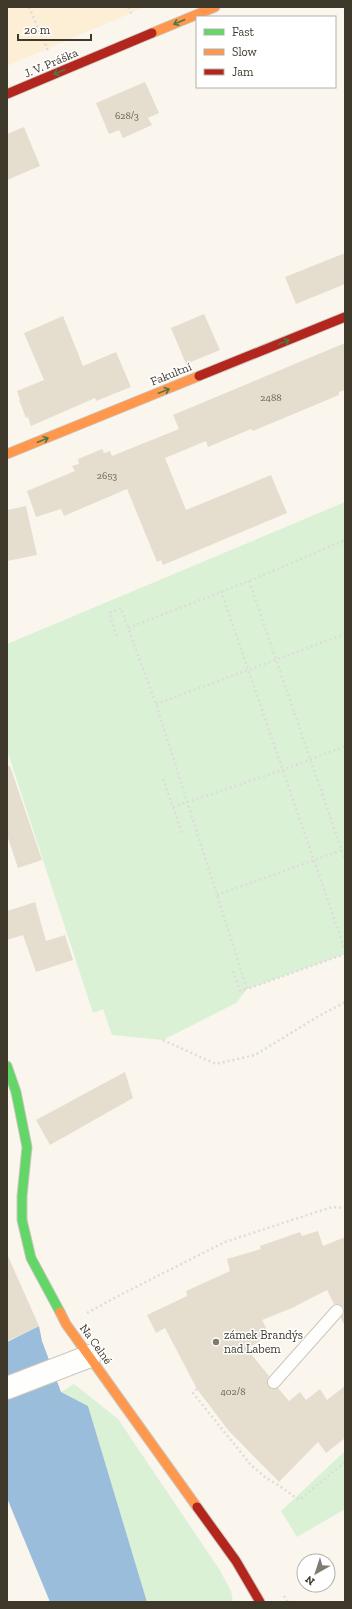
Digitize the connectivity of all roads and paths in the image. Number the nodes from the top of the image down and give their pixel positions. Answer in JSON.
{"nodes":[{"id":1,"x":29,"y":7,"type":"edge"},
{"id":2,"x":215,"y":7,"type":"edge"},
{"id":3,"x":54,"y":74,"type":"junction"},
{"id":4,"x":7,"y":94,"type":"edge"},
{"id":5,"x":345,"y":317,"type":"edge"},
{"id":6,"x":7,"y":454,"type":"edge"},
{"id":7,"x":344,"y":541,"type":"edge"},
{"id":8,"x":345,"y":546,"type":"edge"},
{"id":9,"x":249,"y":580,"type":"junction"},
{"id":10,"x":221,"y":591,"type":"junction"},
{"id":11,"x":128,"y":628,"type":"junction"},
{"id":12,"x":345,"y":634,"type":"edge"},
{"id":13,"x":117,"y":636,"type":"dead end"},
{"id":14,"x":276,"y":659,"type":"junction"},
{"id":15,"x":249,"y":669,"type":"junction"},
{"id":16,"x":156,"y":704,"type":"junction"},
{"id":17,"x":345,"y":746,"type":"edge"},
{"id":18,"x":310,"y":759,"type":"junction"},
{"id":19,"x":283,"y":770,"type":"junction"},
{"id":20,"x":163,"y":779,"type":"dead end"},
{"id":21,"x":187,"y":802,"type":"junction"},
{"id":22,"x":173,"y":807,"type":"junction"},
{"id":23,"x":182,"y":833,"type":"dead end"},
{"id":24,"x":343,"y":850,"type":"edge"},
{"id":25,"x":314,"y":860,"type":"junction"},
{"id":26,"x":345,"y":860,"type":"edge"},
{"id":27,"x":217,"y":895,"type":"junction"},
{"id":28,"x":345,"y":950,"type":"edge"},
{"id":29,"x":345,"y":954,"type":"edge"},
{"id":30,"x":233,"y":971,"type":"dead end"},
{"id":31,"x":247,"y":989,"type":"junction"},
{"id":32,"x":345,"y":1002,"type":"edge"},
{"id":33,"x":163,"y":1040,"type":"dead end"},
{"id":34,"x":7,"y":1066,"type":"edge"},
{"id":35,"x":345,"y":1208,"type":"edge"},
{"id":36,"x":337,"y":1311,"type":"dead end"},
{"id":37,"x":66,"y":1324,"type":"junction"},
{"id":38,"x":90,"y":1356,"type":"junction"},
{"id":39,"x":274,"y":1382,"type":"dead end"},
{"id":40,"x":7,"y":1388,"type":"edge"},
{"id":41,"x":197,"y":1389,"type":"dead end"},
{"id":42,"x":345,"y":1462,"type":"edge"},
{"id":43,"x":260,"y":1602,"type":"edge"}],
"edges":[{"from":1,"to":3,"type":"path"},
{"from":2,"to":3,"type":"street","name":"J. V. Práška","one_way":true},
{"from":3,"to":4,"type":"street","name":"J. V. Práška"},
{"from":6,"to":5,"type":"street","name":"Fakultní","one_way":true},
{"from":7,"to":8,"type":"path"},
{"from":7,"to":9,"type":"path"},
{"from":9,"to":10,"type":"path"},
{"from":9,"to":14,"type":"path"},
{"from":10,"to":11,"type":"path"},
{"from":10,"to":15,"type":"path"},
{"from":11,"to":13,"type":"path"},
{"from":11,"to":16,"type":"path"},
{"from":12,"to":14,"type":"path"},
{"from":14,"to":15,"type":"path"},
{"from":14,"to":18,"type":"path"},
{"from":15,"to":16,"type":"path"},
{"from":15,"to":19,"type":"path"},
{"from":16,"to":21,"type":"path"},
{"from":17,"to":18,"type":"path"},
{"from":18,"to":19,"type":"path"},
{"from":18,"to":24,"type":"path"},
{"from":19,"to":21,"type":"path"},
{"from":19,"to":25,"type":"path"},
{"from":20,"to":22,"type":"path"},
{"from":21,"to":22,"type":"path"},
{"from":21,"to":27,"type":"path"},
{"from":22,"to":23,"type":"path"},
{"from":24,"to":25,"type":"path"},
{"from":24,"to":26,"type":"path"},
{"from":25,"to":27,"type":"path"},
{"from":25,"to":28,"type":"path"},
{"from":27,"to":31,"type":"path"},
{"from":29,"to":31,"type":"path"},
{"from":30,"to":31,"type":"path"},
{"from":32,"to":33,"type":"path"},
{"from":34,"to":37,"type":"street","name":"Na Celné"},
{"from":35,"to":37,"type":"path"},
{"from":36,"to":39,"type":"lane"},
{"from":37,"to":38,"type":"street","name":"Na Celné"},
{"from":38,"to":40,"type":"street"},
{"from":38,"to":43,"type":"street","name":"Na Celné"},
{"from":41,"to":42,"type":"path"}]}
